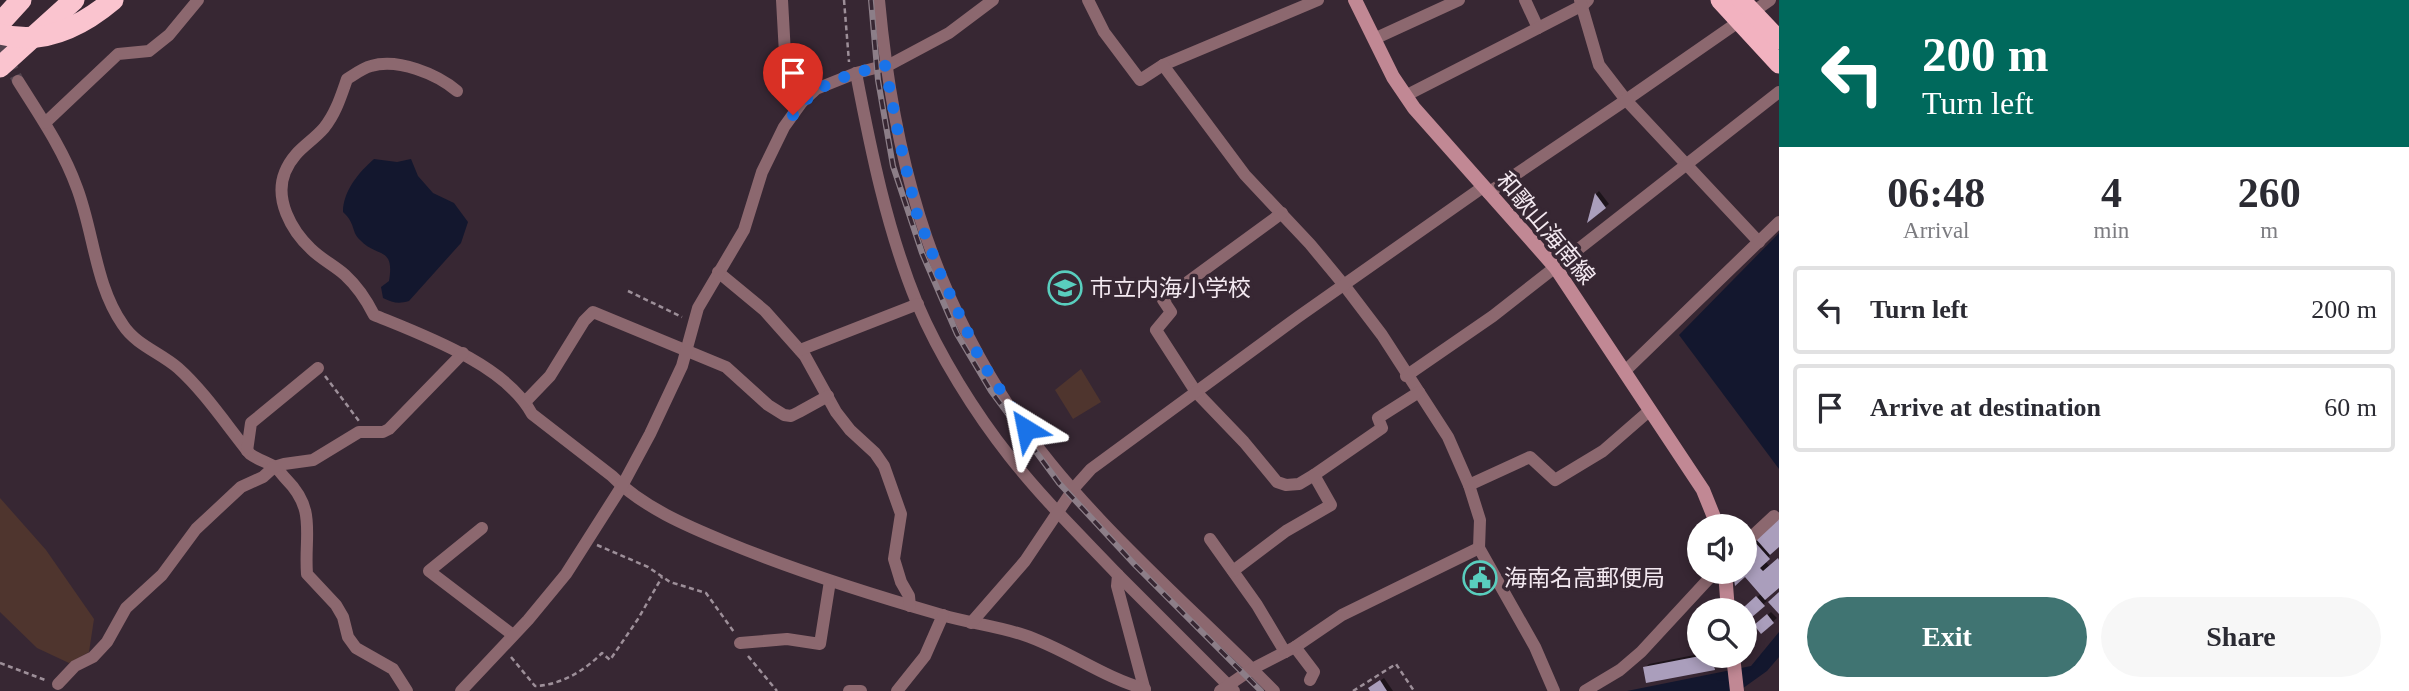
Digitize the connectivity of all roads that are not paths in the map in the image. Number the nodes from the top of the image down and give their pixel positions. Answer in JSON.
{"nodes":[{"id":1,"x":20,"y":0,"type":"edge"},
{"id":2,"x":75,"y":0,"type":"edge"},
{"id":3,"x":113,"y":0,"type":"edge"},
{"id":4,"x":198,"y":0,"type":"edge"},
{"id":5,"x":782,"y":0,"type":"edge"},
{"id":6,"x":879,"y":0,"type":"edge"},
{"id":7,"x":993,"y":0,"type":"edge"},
{"id":8,"x":1088,"y":0,"type":"edge"},
{"id":9,"x":1318,"y":0,"type":"edge"},
{"id":10,"x":1355,"y":0,"type":"edge"},
{"id":11,"x":1459,"y":0,"type":"edge"},
{"id":12,"x":1525,"y":0,"type":"edge"},
{"id":13,"x":1720,"y":0,"type":"edge"},
{"id":14,"x":1770,"y":0,"type":"edge"},
{"id":15,"x":1584,"y":2,"type":"edge"},
{"id":16,"x":1745,"y":11,"type":"edge"},
{"id":17,"x":0,"y":23,"type":"edge"},
{"id":18,"x":1538,"y":28,"type":"junction"},
{"id":19,"x":0,"y":34,"type":"edge"},
{"id":20,"x":1374,"y":39,"type":"junction"},
{"id":21,"x":1779,"y":40,"type":"edge"},
{"id":22,"x":1779,"y":64,"type":"edge"},
{"id":23,"x":885,"y":65,"type":"junction"},
{"id":24,"x":1163,"y":65,"type":"junction"},
{"id":25,"x":0,"y":67,"type":"edge"},
{"id":26,"x":853,"y":74,"type":"junction"},
{"id":27,"x":18,"y":80,"type":"tunnel mouth"},
{"id":28,"x":457,"y":91,"type":"dead end"},
{"id":29,"x":1779,"y":92,"type":"edge"},
{"id":30,"x":1405,"y":96,"type":"junction"},
{"id":31,"x":1626,"y":100,"type":"junction"},
{"id":32,"x":802,"y":102,"type":"junction"},
{"id":33,"x":45,"y":124,"type":"junction"},
{"id":34,"x":1687,"y":166,"type":"junction"},
{"id":35,"x":1485,"y":190,"type":"junction"},
{"id":36,"x":1282,"y":213,"type":"junction"},
{"id":37,"x":1779,"y":222,"type":"edge"},
{"id":38,"x":1759,"y":242,"type":"junction"},
{"id":39,"x":1555,"y":267,"type":"junction"},
{"id":40,"x":718,"y":272,"type":"junction"},
{"id":41,"x":1344,"y":285,"type":"junction"},
{"id":42,"x":918,"y":304,"type":"junction"},
{"id":43,"x":800,"y":350,"type":"junction"},
{"id":44,"x":685,"y":351,"type":"junction"},
{"id":45,"x":463,"y":353,"type":"junction"},
{"id":46,"x":318,"y":368,"type":"road end"},
{"id":47,"x":1624,"y":372,"type":"junction"},
{"id":48,"x":1406,"y":376,"type":"junction"},
{"id":49,"x":1419,"y":392,"type":"junction"},
{"id":50,"x":1196,"y":393,"type":"junction"},
{"id":51,"x":828,"y":396,"type":"junction"},
{"id":52,"x":525,"y":402,"type":"junction"},
{"id":53,"x":1649,"y":411,"type":"junction"},
{"id":54,"x":247,"y":451,"type":"junction"},
{"id":55,"x":274,"y":467,"type":"junction"},
{"id":56,"x":1314,"y":475,"type":"junction"},
{"id":57,"x":1469,"y":485,"type":"junction"},
{"id":58,"x":622,"y":486,"type":"junction"},
{"id":59,"x":1074,"y":488,"type":"junction"},
{"id":60,"x":1058,"y":512,"type":"junction"},
{"id":61,"x":1713,"y":514,"type":"edge"},
{"id":62,"x":1774,"y":516,"type":"dead end"},
{"id":63,"x":482,"y":527,"type":"dead end"},
{"id":64,"x":1757,"y":532,"type":"edge"},
{"id":65,"x":1210,"y":539,"type":"dead end"},
{"id":66,"x":1479,"y":548,"type":"junction"},
{"id":67,"x":1233,"y":571,"type":"junction"},
{"id":68,"x":1118,"y":575,"type":"junction"},
{"id":69,"x":830,"y":581,"type":"junction"},
{"id":70,"x":1704,"y":584,"type":"edge"},
{"id":71,"x":909,"y":606,"type":"junction"},
{"id":72,"x":943,"y":615,"type":"junction"},
{"id":73,"x":971,"y":623,"type":"junction"},
{"id":74,"x":513,"y":635,"type":"junction"},
{"id":75,"x":740,"y":643,"type":"road end"},
{"id":76,"x":1290,"y":649,"type":"junction"},
{"id":77,"x":1734,"y":668,"type":"edge"},
{"id":78,"x":1252,"y":669,"type":"junction"},
{"id":79,"x":1310,"y":680,"type":"dead end"},
{"id":80,"x":58,"y":684,"type":"road end"},
{"id":81,"x":1228,"y":689,"type":"edge"},
{"id":82,"x":900,"y":690,"type":"edge"},
{"id":83,"x":1145,"y":690,"type":"edge"},
{"id":84,"x":407,"y":691,"type":"edge"},
{"id":85,"x":461,"y":691,"type":"edge"},
{"id":86,"x":849,"y":691,"type":"edge"},
{"id":87,"x":861,"y":691,"type":"edge"},
{"id":88,"x":1274,"y":691,"type":"edge"},
{"id":89,"x":1555,"y":691,"type":"edge"},
{"id":90,"x":1586,"y":691,"type":"edge"},
{"id":91,"x":1737,"y":691,"type":"edge"}],
"edges":[{"from":1,"to":17,"type":"highway"},
{"from":2,"to":25,"type":"highway"},
{"from":3,"to":19,"type":"highway","bridge":true},
{"from":4,"to":33,"type":"street"},
{"from":5,"to":32,"type":"street"},
{"from":6,"to":23,"type":"street"},
{"from":7,"to":23,"type":"street"},
{"from":8,"to":24,"type":"street"},
{"from":9,"to":24,"type":"street"},
{"from":10,"to":20,"type":"main road","name":"和歌山海南線"},
{"from":11,"to":20,"type":"street"},
{"from":12,"to":18,"type":"street"},
{"from":13,"to":16,"type":"highway"},
{"from":14,"to":16,"type":"street"},
{"from":15,"to":18,"type":"street"},
{"from":15,"to":31,"type":"street"},
{"from":16,"to":21,"type":"highway"},
{"from":16,"to":22,"type":"highway"},
{"from":16,"to":31,"type":"street"},
{"from":18,"to":30,"type":"street"},
{"from":20,"to":30,"type":"main road","name":"和歌山海南線"},
{"from":23,"to":26,"type":"street"},
{"from":23,"to":59,"type":"street"},
{"from":24,"to":36,"type":"street"},
{"from":26,"to":32,"type":"street"},
{"from":26,"to":42,"type":"street"},
{"from":27,"to":33,"type":"street"},
{"from":28,"to":45,"type":"street"},
{"from":29,"to":34,"type":"street"},
{"from":30,"to":35,"type":"main road","name":"和歌山海南線"},
{"from":31,"to":34,"type":"street"},
{"from":31,"to":35,"type":"street"},
{"from":32,"to":40,"type":"street"},
{"from":33,"to":54,"type":"street"},
{"from":34,"to":38,"type":"street"},
{"from":34,"to":39,"type":"street"},
{"from":35,"to":39,"type":"main road","name":"和歌山海南線"},
{"from":35,"to":41,"type":"street"},
{"from":36,"to":41,"type":"street"},
{"from":36,"to":50,"type":"street"},
{"from":37,"to":38,"type":"street"},
{"from":38,"to":47,"type":"street"},
{"from":39,"to":47,"type":"main road","name":"和歌山海南線"},
{"from":39,"to":48,"type":"street"},
{"from":40,"to":43,"type":"street"},
{"from":40,"to":44,"type":"street"},
{"from":41,"to":48,"type":"street"},
{"from":41,"to":50,"type":"street"},
{"from":42,"to":43,"type":"street"},
{"from":42,"to":60,"type":"street"},
{"from":43,"to":51,"type":"street"},
{"from":44,"to":51,"type":"street"},
{"from":44,"to":52,"type":"street"},
{"from":44,"to":58,"type":"street"},
{"from":45,"to":52,"type":"street"},
{"from":45,"to":55,"type":"street"},
{"from":46,"to":54,"type":"street"},
{"from":47,"to":53,"type":"main road","name":"和歌山海南線"},
{"from":48,"to":49,"type":"street"},
{"from":49,"to":56,"type":"street"},
{"from":49,"to":57,"type":"street"},
{"from":50,"to":56,"type":"street"},
{"from":50,"to":59,"type":"street"},
{"from":51,"to":71,"type":"street"},
{"from":52,"to":58,"type":"street"},
{"from":53,"to":57,"type":"street"},
{"from":53,"to":61,"type":"main road","name":"和歌山海南線"},
{"from":54,"to":55,"type":"street"},
{"from":55,"to":80,"type":"street"},
{"from":55,"to":84,"type":"street"},
{"from":56,"to":67,"type":"street"},
{"from":57,"to":66,"type":"street"},
{"from":58,"to":69,"type":"street"},
{"from":58,"to":74,"type":"street"},
{"from":59,"to":60,"type":"street"},
{"from":59,"to":78,"type":"street"},
{"from":60,"to":68,"type":"street"},
{"from":60,"to":73,"type":"street"},
{"from":62,"to":64,"type":"street"},
{"from":63,"to":74,"type":"street"},
{"from":65,"to":67,"type":"street"},
{"from":66,"to":76,"type":"street"},
{"from":66,"to":89,"type":"street"},
{"from":67,"to":76,"type":"street"},
{"from":68,"to":81,"type":"street"},
{"from":68,"to":83,"type":"street"},
{"from":69,"to":71,"type":"street"},
{"from":69,"to":75,"type":"street"},
{"from":70,"to":90,"type":"street"},
{"from":71,"to":72,"type":"street"},
{"from":72,"to":73,"type":"street"},
{"from":72,"to":82,"type":"street"},
{"from":73,"to":83,"type":"street"},
{"from":74,"to":85,"type":"street"},
{"from":76,"to":78,"type":"street"},
{"from":76,"to":79,"type":"street"},
{"from":77,"to":91,"type":"main road"},
{"from":78,"to":81,"type":"street"},
{"from":78,"to":88,"type":"street"},
{"from":86,"to":87,"type":"street"}]}
